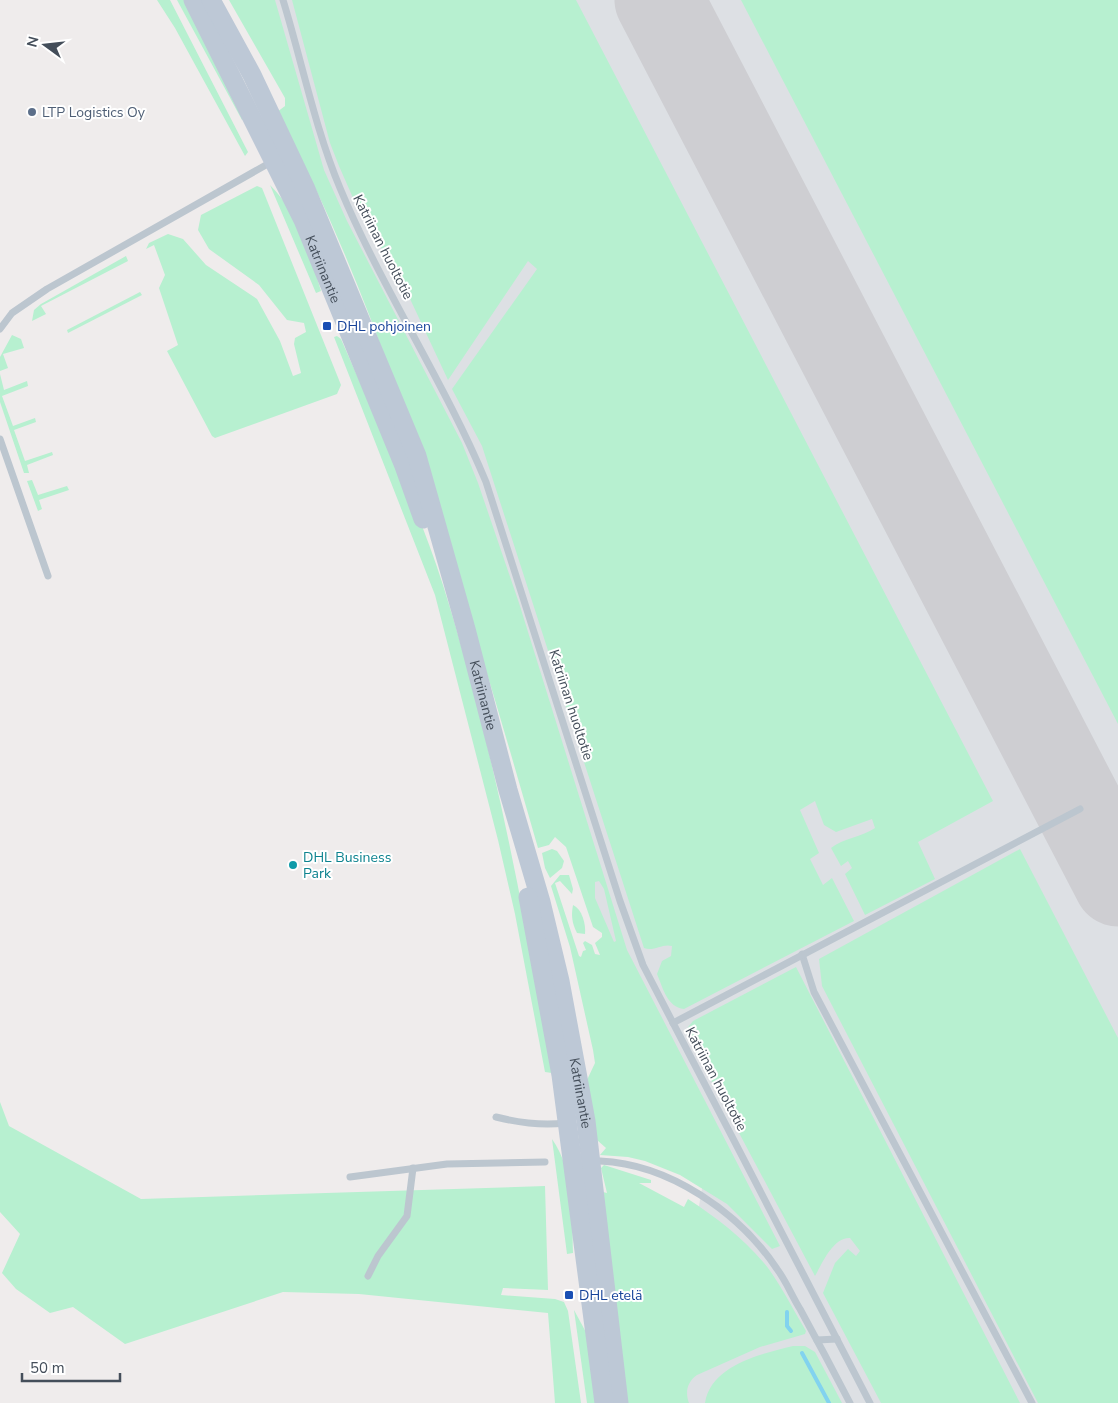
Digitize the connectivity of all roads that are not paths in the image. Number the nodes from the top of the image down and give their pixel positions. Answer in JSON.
{"nodes":[{"id":1,"x":193,"y":0,"type":"edge"},
{"id":2,"x":211,"y":0,"type":"edge"},
{"id":3,"x":283,"y":0,"type":"edge"},
{"id":4,"x":281,"y":158,"type":"junction"},
{"id":5,"x":0,"y":329,"type":"edge"},
{"id":6,"x":0,"y":439,"type":"edge"},
{"id":7,"x":48,"y":576,"type":"dead end"},
{"id":8,"x":1080,"y":809,"type":"dead end"},
{"id":9,"x":802,"y":954,"type":"junction"},
{"id":10,"x":672,"y":1023,"type":"junction"},
{"id":11,"x":496,"y":1116,"type":"dead end"},
{"id":12,"x":577,"y":1122,"type":"junction"},
{"id":13,"x":600,"y":1161,"type":"dead end"},
{"id":14,"x":545,"y":1162,"type":"dead end"},
{"id":15,"x":413,"y":1168,"type":"junction"},
{"id":16,"x":350,"y":1177,"type":"dead end"},
{"id":17,"x":368,"y":1276,"type":"dead end"},
{"id":18,"x":837,"y":1339,"type":"junction"},
{"id":19,"x":817,"y":1340,"type":"junction"},
{"id":20,"x":604,"y":1403,"type":"edge"},
{"id":21,"x":619,"y":1403,"type":"edge"},
{"id":22,"x":850,"y":1403,"type":"edge"},
{"id":23,"x":870,"y":1403,"type":"edge"},
{"id":24,"x":1032,"y":1403,"type":"edge"}],
"edges":[{"from":1,"to":4,"type":"main road","name":"Katriinantie"},
{"from":2,"to":4,"type":"main road","name":"Katriinantie"},
{"from":3,"to":10,"type":"lane","name":"Katriinan huoltotie"},
{"from":4,"to":5,"type":"lane"},
{"from":4,"to":12,"type":"main road","name":"Katriinantie"},
{"from":6,"to":7,"type":"lane"},
{"from":8,"to":9,"type":"lane"},
{"from":9,"to":10,"type":"lane"},
{"from":9,"to":24,"type":"lane"},
{"from":10,"to":18,"type":"lane","name":"Katriinan huoltotie"},
{"from":11,"to":12,"type":"lane"},
{"from":12,"to":20,"type":"main road","name":"Katriinantie"},
{"from":12,"to":21,"type":"main road","name":"Katriinantie"},
{"from":13,"to":19,"type":"lane"},
{"from":14,"to":15,"type":"lane"},
{"from":15,"to":16,"type":"lane"},
{"from":15,"to":17,"type":"lane"},
{"from":18,"to":19,"type":"lane"},
{"from":18,"to":23,"type":"lane","name":"Katriinan huoltotie"},
{"from":19,"to":22,"type":"lane"}]}
